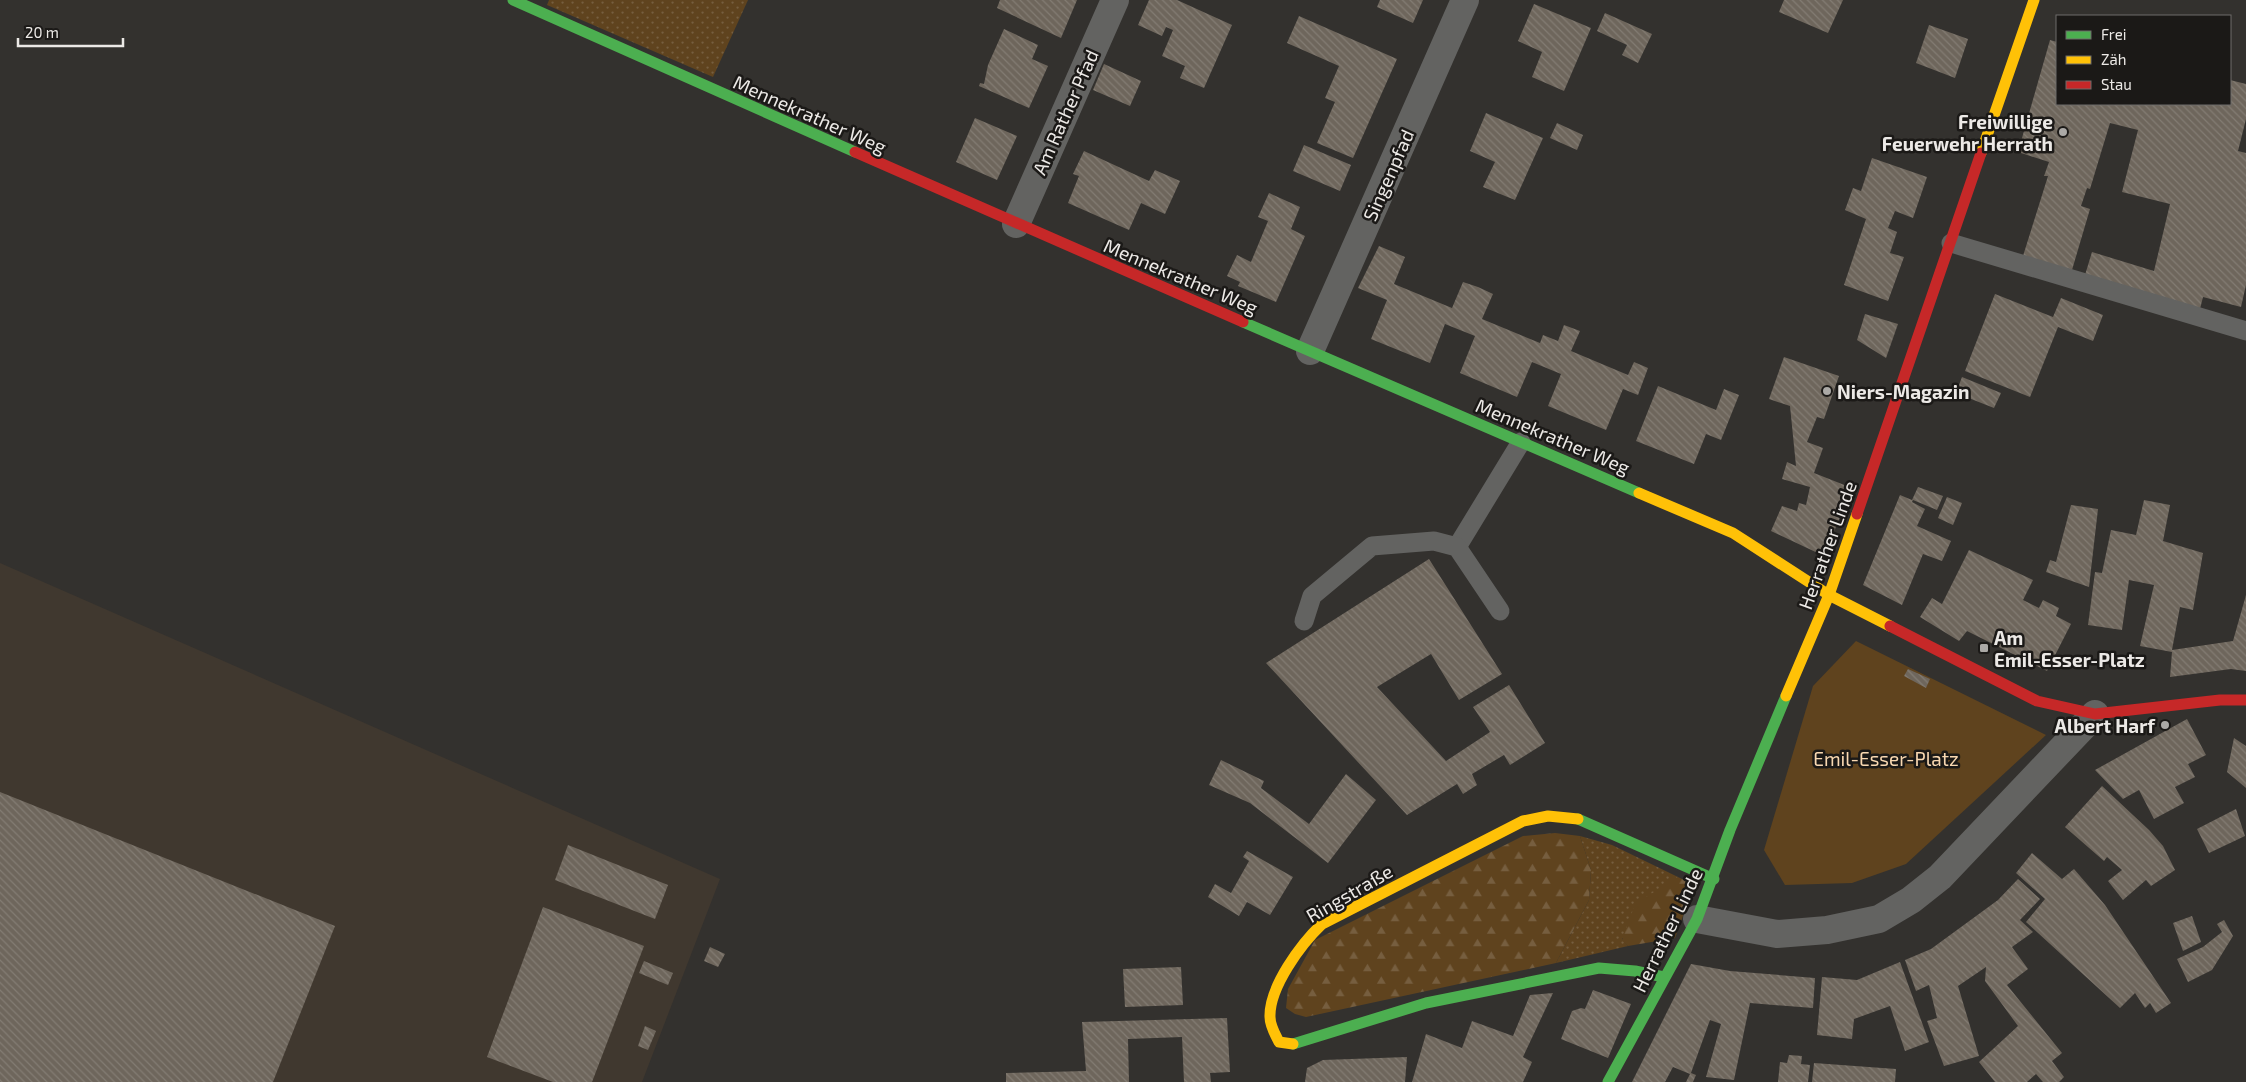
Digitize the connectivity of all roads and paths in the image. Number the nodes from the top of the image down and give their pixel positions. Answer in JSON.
{"nodes":[{"id":1,"x":513,"y":0,"type":"edge"},
{"id":2,"x":1115,"y":0,"type":"edge"},
{"id":3,"x":1465,"y":0,"type":"edge"},
{"id":4,"x":2034,"y":0,"type":"edge"},
{"id":5,"x":1016,"y":224,"type":"junction"},
{"id":6,"x":1951,"y":243,"type":"junction"},
{"id":7,"x":2246,"y":331,"type":"edge"},
{"id":8,"x":1310,"y":351,"type":"junction"},
{"id":9,"x":1521,"y":442,"type":"junction"},
{"id":10,"x":1457,"y":548,"type":"junction"},
{"id":11,"x":1829,"y":595,"type":"junction"},
{"id":12,"x":1500,"y":611,"type":"dead end"},
{"id":13,"x":1304,"y":621,"type":"dead end"},
{"id":14,"x":2246,"y":700,"type":"edge"},
{"id":15,"x":2095,"y":714,"type":"junction"},
{"id":16,"x":1714,"y":879,"type":"junction"},
{"id":17,"x":1697,"y":919,"type":"junction"},
{"id":18,"x":1664,"y":977,"type":"junction"},
{"id":19,"x":1608,"y":1082,"type":"edge"}],
"edges":[{"from":1,"to":5,"type":"street","name":"Mennekrather Weg"},
{"from":2,"to":5,"type":"street","name":"Am Rather Pfad"},
{"from":3,"to":8,"type":"street","name":"Singenpfad"},
{"from":4,"to":6,"type":"street","name":"Herrather Linde"},
{"from":5,"to":8,"type":"street","name":"Mennekrather Weg"},
{"from":6,"to":7,"type":"lane"},
{"from":6,"to":11,"type":"street","name":"Herrather Linde"},
{"from":8,"to":9,"type":"street","name":"Mennekrather Weg"},
{"from":9,"to":10,"type":"lane"},
{"from":9,"to":11,"type":"street","name":"Mennekrather Weg"},
{"from":10,"to":12,"type":"lane"},
{"from":10,"to":13,"type":"lane"},
{"from":11,"to":15,"type":"street"},
{"from":11,"to":16,"type":"street","name":"Herrather Linde"},
{"from":14,"to":15,"type":"street"},
{"from":15,"to":17,"type":"street"},
{"from":16,"to":17,"type":"street","name":"Herrather Linde"},
{"from":16,"to":18,"type":"street","name":"Ringstraße"},
{"from":17,"to":18,"type":"street","name":"Herrather Linde"},
{"from":18,"to":19,"type":"street","name":"Herrather Linde"}]}
